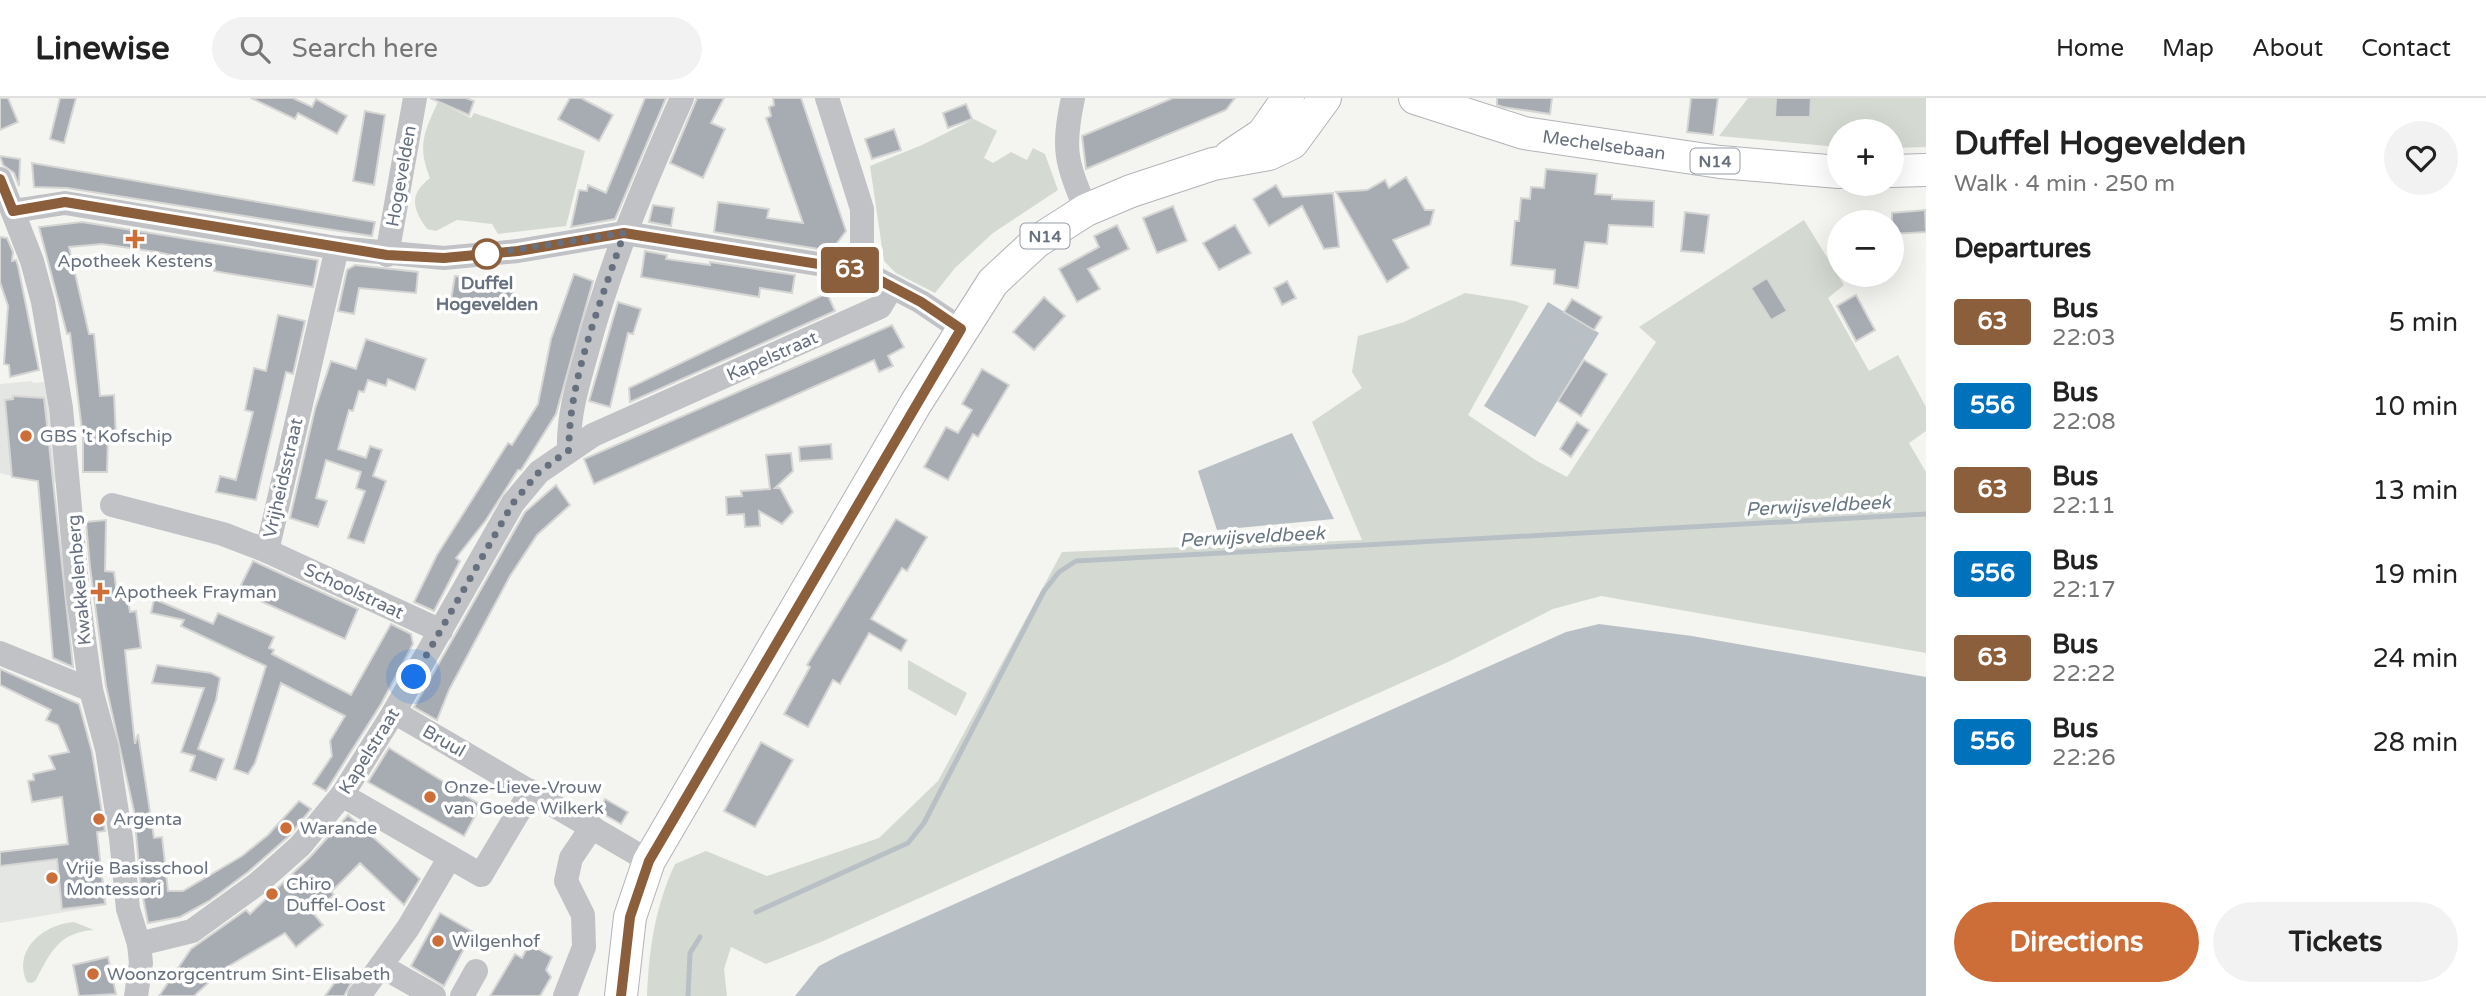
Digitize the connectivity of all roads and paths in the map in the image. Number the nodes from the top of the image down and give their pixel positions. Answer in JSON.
{"nodes":[{"id":1,"x":415,"y":98,"type":"edge"},
{"id":2,"x":682,"y":98,"type":"edge"},
{"id":3,"x":827,"y":98,"type":"edge"},
{"id":4,"x":1073,"y":98,"type":"edge"},
{"id":5,"x":1288,"y":98,"type":"edge"},
{"id":6,"x":1325,"y":98,"type":"edge"},
{"id":7,"x":1415,"y":98,"type":"edge"},
{"id":8,"x":1213,"y":164,"type":"junction"},
{"id":9,"x":1926,"y":170,"type":"edge"},
{"id":10,"x":1827,"y":171,"type":"edge"},
{"id":11,"x":1904,"y":171,"type":"edge"},
{"id":12,"x":0,"y":179,"type":"edge"},
{"id":13,"x":1086,"y":210,"type":"junction"},
{"id":14,"x":12,"y":218,"type":"edge"},
{"id":15,"x":624,"y":233,"type":"junction"},
{"id":16,"x":337,"y":248,"type":"junction"},
{"id":17,"x":387,"y":255,"type":"junction"},
{"id":18,"x":862,"y":271,"type":"junction"},
{"id":19,"x":892,"y":287,"type":"junction"},
{"id":20,"x":961,"y":329,"type":"junction"},
{"id":21,"x":569,"y":450,"type":"junction"},
{"id":22,"x":112,"y":505,"type":"dead end"},
{"id":23,"x":267,"y":551,"type":"junction"},
{"id":24,"x":440,"y":631,"type":"junction"},
{"id":25,"x":0,"y":653,"type":"edge"},
{"id":26,"x":91,"y":690,"type":"junction"},
{"id":27,"x":394,"y":712,"type":"junction"},
{"id":28,"x":531,"y":791,"type":"junction"},
{"id":29,"x":342,"y":795,"type":"junction"},
{"id":30,"x":592,"y":827,"type":"junction"},
{"id":31,"x":450,"y":857,"type":"junction"},
{"id":32,"x":649,"y":861,"type":"junction"},
{"id":33,"x":139,"y":944,"type":"junction"},
{"id":34,"x":381,"y":966,"type":"junction"},
{"id":35,"x":476,"y":971,"type":"dead end"},
{"id":36,"x":136,"y":996,"type":"edge"},
{"id":37,"x":359,"y":996,"type":"edge"},
{"id":38,"x":434,"y":996,"type":"edge"},
{"id":39,"x":462,"y":996,"type":"edge"},
{"id":40,"x":565,"y":996,"type":"edge"},
{"id":41,"x":621,"y":996,"type":"edge"}],
"edges":[{"from":1,"to":17,"type":"street","name":"Hogevelden"},
{"from":2,"to":15,"type":"street"},
{"from":3,"to":18,"type":"street"},
{"from":4,"to":13,"type":"street"},
{"from":5,"to":8,"type":"main road","number":"N14"},
{"from":6,"to":8,"type":"main road","number":"N14"},
{"from":7,"to":10,"type":"main road","name":"Mechelsebaan","number":"N14"},
{"from":8,"to":13,"type":"main road","number":"N14"},
{"from":9,"to":11,"type":"main road"},
{"from":12,"to":14,"type":"street","name":"Kwakkelenberg"},
{"from":13,"to":20,"type":"main road","number":"N14"},
{"from":14,"to":16,"type":"street"},
{"from":14,"to":26,"type":"street","name":"Kwakkelenberg"},
{"from":15,"to":17,"type":"street"},
{"from":15,"to":18,"type":"street"},
{"from":15,"to":21,"type":"street"},
{"from":16,"to":17,"type":"street"},
{"from":16,"to":23,"type":"street","name":"Vrijheidsstraat"},
{"from":18,"to":19,"type":"street"},
{"from":19,"to":20,"type":"street"},
{"from":19,"to":21,"type":"street","name":"Kapelstraat"},
{"from":20,"to":32,"type":"main road","number":"N14"},
{"from":21,"to":24,"type":"street","name":"Kapelstraat"},
{"from":22,"to":23,"type":"street","name":"Vrijheidsstraat"},
{"from":23,"to":24,"type":"street","name":"Schoolstraat"},
{"from":24,"to":27,"type":"street","name":"Kapelstraat"},
{"from":25,"to":26,"type":"street"},
{"from":26,"to":33,"type":"street","name":"Kwakkelenberg"},
{"from":27,"to":28,"type":"street","name":"Bruul"},
{"from":27,"to":29,"type":"street","name":"Kapelstraat"},
{"from":28,"to":30,"type":"street","name":"Bruul"},
{"from":28,"to":31,"type":"street"},
{"from":29,"to":31,"type":"street"},
{"from":29,"to":33,"type":"street","name":"Kapelstraat"},
{"from":30,"to":32,"type":"street","name":"Bruul"},
{"from":30,"to":40,"type":"street"},
{"from":31,"to":34,"type":"street"},
{"from":32,"to":41,"type":"main road","number":"N14"},
{"from":33,"to":36,"type":"street","name":"Kwakkelenberg"},
{"from":34,"to":37,"type":"street"},
{"from":34,"to":38,"type":"street"},
{"from":35,"to":39,"type":"street"}]}
